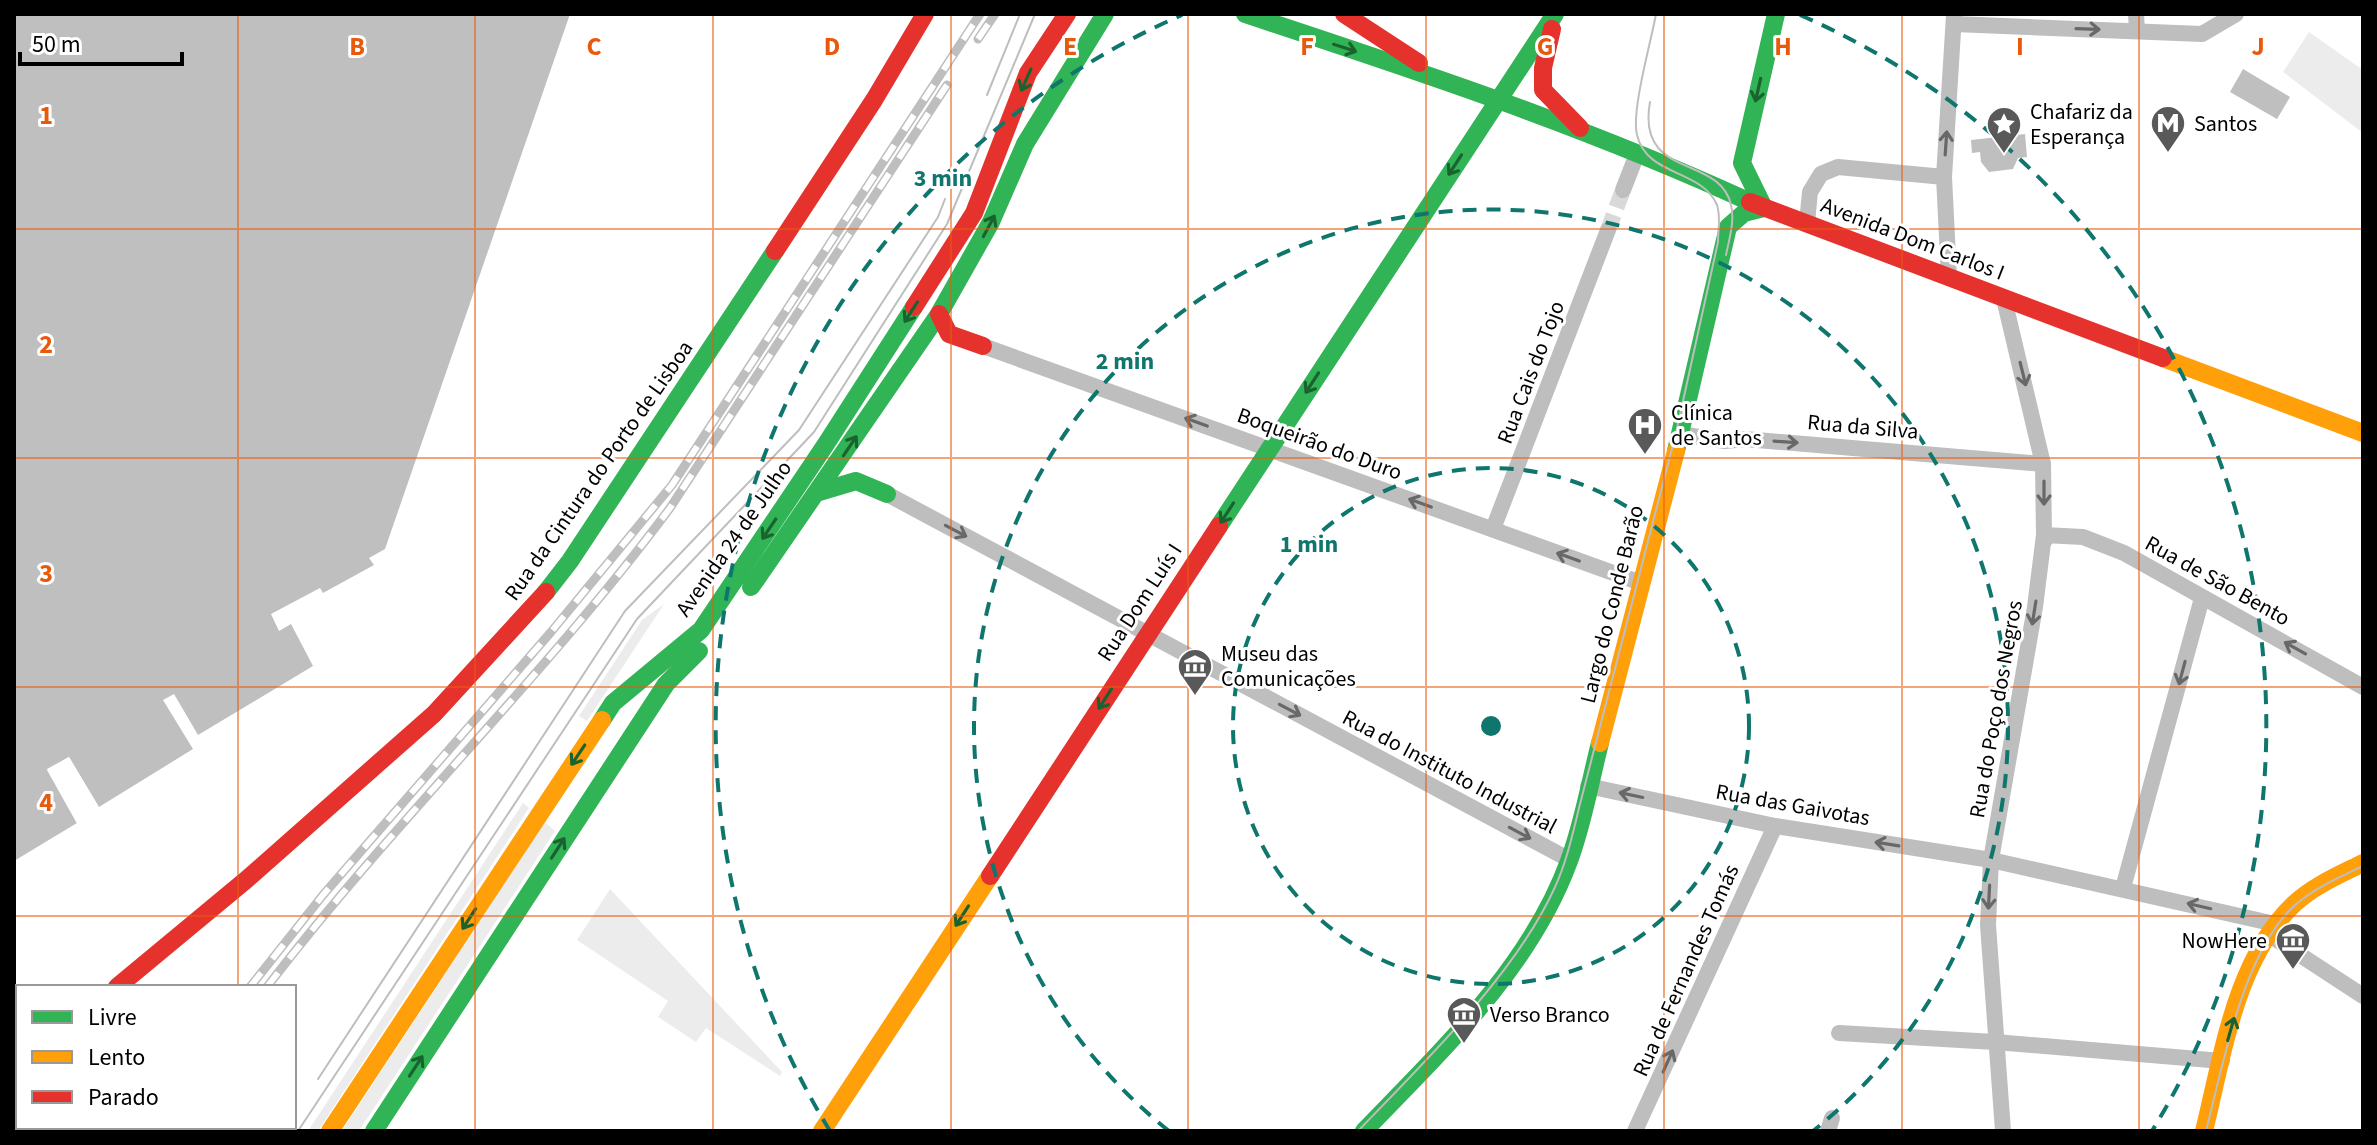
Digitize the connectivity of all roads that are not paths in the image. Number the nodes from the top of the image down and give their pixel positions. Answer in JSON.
{"nodes":[{"id":1,"x":925,"y":14,"type":"edge"},
{"id":2,"x":1067,"y":14,"type":"edge"},
{"id":3,"x":1105,"y":14,"type":"edge"},
{"id":4,"x":1245,"y":14,"type":"edge"},
{"id":5,"x":1344,"y":14,"type":"edge"},
{"id":6,"x":1555,"y":14,"type":"edge"},
{"id":7,"x":1776,"y":14,"type":"edge"},
{"id":8,"x":2236,"y":14,"type":"edge"},
{"id":9,"x":1954,"y":19,"type":"edge"},
{"id":10,"x":2136,"y":22,"type":"edge"},
{"id":11,"x":1448,"y":81,"type":"junction"},
{"id":12,"x":1497,"y":100,"type":"junction"},
{"id":13,"x":1588,"y":135,"type":"junction"},
{"id":14,"x":1637,"y":154,"type":"junction"},
{"id":15,"x":1944,"y":177,"type":"junction"},
{"id":16,"x":1623,"y":190,"type":"tunnel mouth"},
{"id":17,"x":1764,"y":208,"type":"junction"},
{"id":18,"x":1807,"y":223,"type":"junction"},
{"id":19,"x":1608,"y":230,"type":"tunnel mouth"},
{"id":20,"x":1949,"y":277,"type":"junction"},
{"id":21,"x":2007,"y":299,"type":"junction"},
{"id":22,"x":939,"y":314,"type":"junction"},
{"id":23,"x":983,"y":346,"type":"joint"},
{"id":24,"x":2363,"y":433,"type":"edge"},
{"id":25,"x":1680,"y":434,"type":"junction"},
{"id":26,"x":1270,"y":448,"type":"junction"},
{"id":27,"x":2043,"y":464,"type":"junction"},
{"id":28,"x":819,"y":492,"type":"junction"},
{"id":29,"x":887,"y":494,"type":"joint"},
{"id":30,"x":1493,"y":529,"type":"junction"},
{"id":31,"x":2044,"y":535,"type":"junction"},
{"id":32,"x":1641,"y":583,"type":"junction"},
{"id":33,"x":2202,"y":598,"type":"junction"},
{"id":34,"x":1148,"y":634,"type":"junction"},
{"id":35,"x":2363,"y":687,"type":"edge"},
{"id":36,"x":1588,"y":786,"type":"junction"},
{"id":37,"x":1775,"y":826,"type":"junction"},
{"id":38,"x":1570,"y":860,"type":"junction"},
{"id":39,"x":1991,"y":860,"type":"junction"},
{"id":40,"x":2363,"y":863,"type":"edge"},
{"id":41,"x":2123,"y":888,"type":"junction"},
{"id":42,"x":2272,"y":929,"type":"junction"},
{"id":43,"x":121,"y":985,"type":"edge"},
{"id":44,"x":2363,"y":996,"type":"edge"},
{"id":45,"x":1839,"y":1033,"type":"dead end"},
{"id":46,"x":1995,"y":1042,"type":"junction"},
{"id":47,"x":2222,"y":1061,"type":"junction"},
{"id":48,"x":330,"y":1131,"type":"edge"},
{"id":49,"x":374,"y":1131,"type":"edge"},
{"id":50,"x":822,"y":1131,"type":"edge"},
{"id":51,"x":1364,"y":1131,"type":"edge"},
{"id":52,"x":1635,"y":1131,"type":"edge"},
{"id":53,"x":2003,"y":1131,"type":"edge"},
{"id":54,"x":2204,"y":1131,"type":"edge"}],
"edges":[{"from":1,"to":43,"type":"street","name":"Rua da Cintura do Porto de Lisboa"},
{"from":2,"to":48,"type":"street","name":"Avenida 24 de Julho","one_way":true},
{"from":22,"to":3,"type":"street","name":"Avenida 24 de Julho","one_way":true},
{"from":4,"to":11,"type":"street","name":"Avenida Dom Carlos I","one_way":true},
{"from":5,"to":11,"type":"street","name":"Avenida Dom Carlos I"},
{"from":6,"to":12,"type":"street","name":"Rua Dom Luís I"},
{"from":6,"to":13,"type":"street"},
{"from":7,"to":17,"type":"street","one_way":true},
{"from":8,"to":10,"type":"street"},
{"from":9,"to":10,"type":"street","one_way":true},
{"from":15,"to":9,"type":"street","one_way":true},
{"from":11,"to":12,"type":"street","name":"Avenida Dom Carlos I"},
{"from":12,"to":13,"type":"street","name":"Avenida Dom Carlos I"},
{"from":12,"to":26,"type":"street","name":"Rua Dom Luís I","one_way":true},
{"from":13,"to":14,"type":"street","name":"Avenida Dom Carlos I"},
{"from":14,"to":16,"type":"street"},
{"from":14,"to":17,"type":"street","name":"Avenida Dom Carlos I"},
{"from":15,"to":18,"type":"street"},
{"from":15,"to":20,"type":"street"},
{"from":17,"to":18,"type":"street","name":"Avenida Dom Carlos I"},
{"from":17,"to":25,"type":"street","name":"Largo do Conde Barão"},
{"from":18,"to":20,"type":"street","name":"Avenida Dom Carlos I"},
{"from":19,"to":30,"type":"street","name":"Rua Cais do Tojo"},
{"from":20,"to":21,"type":"street","name":"Avenida Dom Carlos I"},
{"from":21,"to":24,"type":"street","name":"Avenida Dom Carlos I"},
{"from":21,"to":27,"type":"street","name":"Rua do Poço dos Negros","one_way":true},
{"from":22,"to":23,"type":"street"},
{"from":28,"to":22,"type":"street","name":"Avenida 24 de Julho","one_way":true},
{"from":26,"to":23,"type":"street","name":"Boqueirão do Duro","one_way":true},
{"from":25,"to":27,"type":"street","name":"Rua da Silva","one_way":true},
{"from":25,"to":32,"type":"street","name":"Largo do Conde Barão"},
{"from":30,"to":26,"type":"street","name":"Boqueirão do Duro","one_way":true},
{"from":26,"to":34,"type":"street","name":"Rua Dom Luís I","one_way":true},
{"from":27,"to":31,"type":"street","name":"Rua do Poço dos Negros","one_way":true},
{"from":28,"to":29,"type":"street"},
{"from":49,"to":28,"type":"street","name":"Avenida 24 de Julho","one_way":true},
{"from":29,"to":34,"type":"street","name":"Rua do Instituto Industrial","one_way":true},
{"from":32,"to":30,"type":"street","name":"Boqueirão do Duro","one_way":true},
{"from":31,"to":33,"type":"street","name":"Rua de São Bento"},
{"from":31,"to":39,"type":"street","name":"Rua do Poço dos Negros","one_way":true},
{"from":32,"to":36,"type":"street","name":"Largo do Conde Barão"},
{"from":35,"to":33,"type":"street","name":"Rua de São Bento","one_way":true},
{"from":33,"to":41,"type":"street","one_way":true},
{"from":34,"to":38,"type":"street","name":"Rua do Instituto Industrial","one_way":true},
{"from":34,"to":50,"type":"street","name":"Rua Dom Luís I","one_way":true},
{"from":37,"to":36,"type":"street","name":"Rua das Gaivotas","one_way":true},
{"from":36,"to":38,"type":"street","name":"Largo do Conde Barão"},
{"from":39,"to":37,"type":"street","name":"Rua das Gaivotas","one_way":true},
{"from":52,"to":37,"type":"street","name":"Rua de Fernandes Tomás","one_way":true},
{"from":38,"to":51,"type":"street","name":"Largo do Conde Barão"},
{"from":39,"to":41,"type":"street","name":"Rua das Gaivotas"},
{"from":39,"to":46,"type":"street","name":"Rua do Poço dos Negros","one_way":true},
{"from":40,"to":42,"type":"street"},
{"from":42,"to":41,"type":"street","name":"Rua das Gaivotas","one_way":true},
{"from":42,"to":44,"type":"street","name":"Rua das Gaivotas"},
{"from":47,"to":42,"type":"street","one_way":true},
{"from":45,"to":46,"type":"street"},
{"from":46,"to":47,"type":"street"},
{"from":46,"to":53,"type":"street","name":"Rua do Poço dos Negros"},
{"from":47,"to":54,"type":"street"}]}
